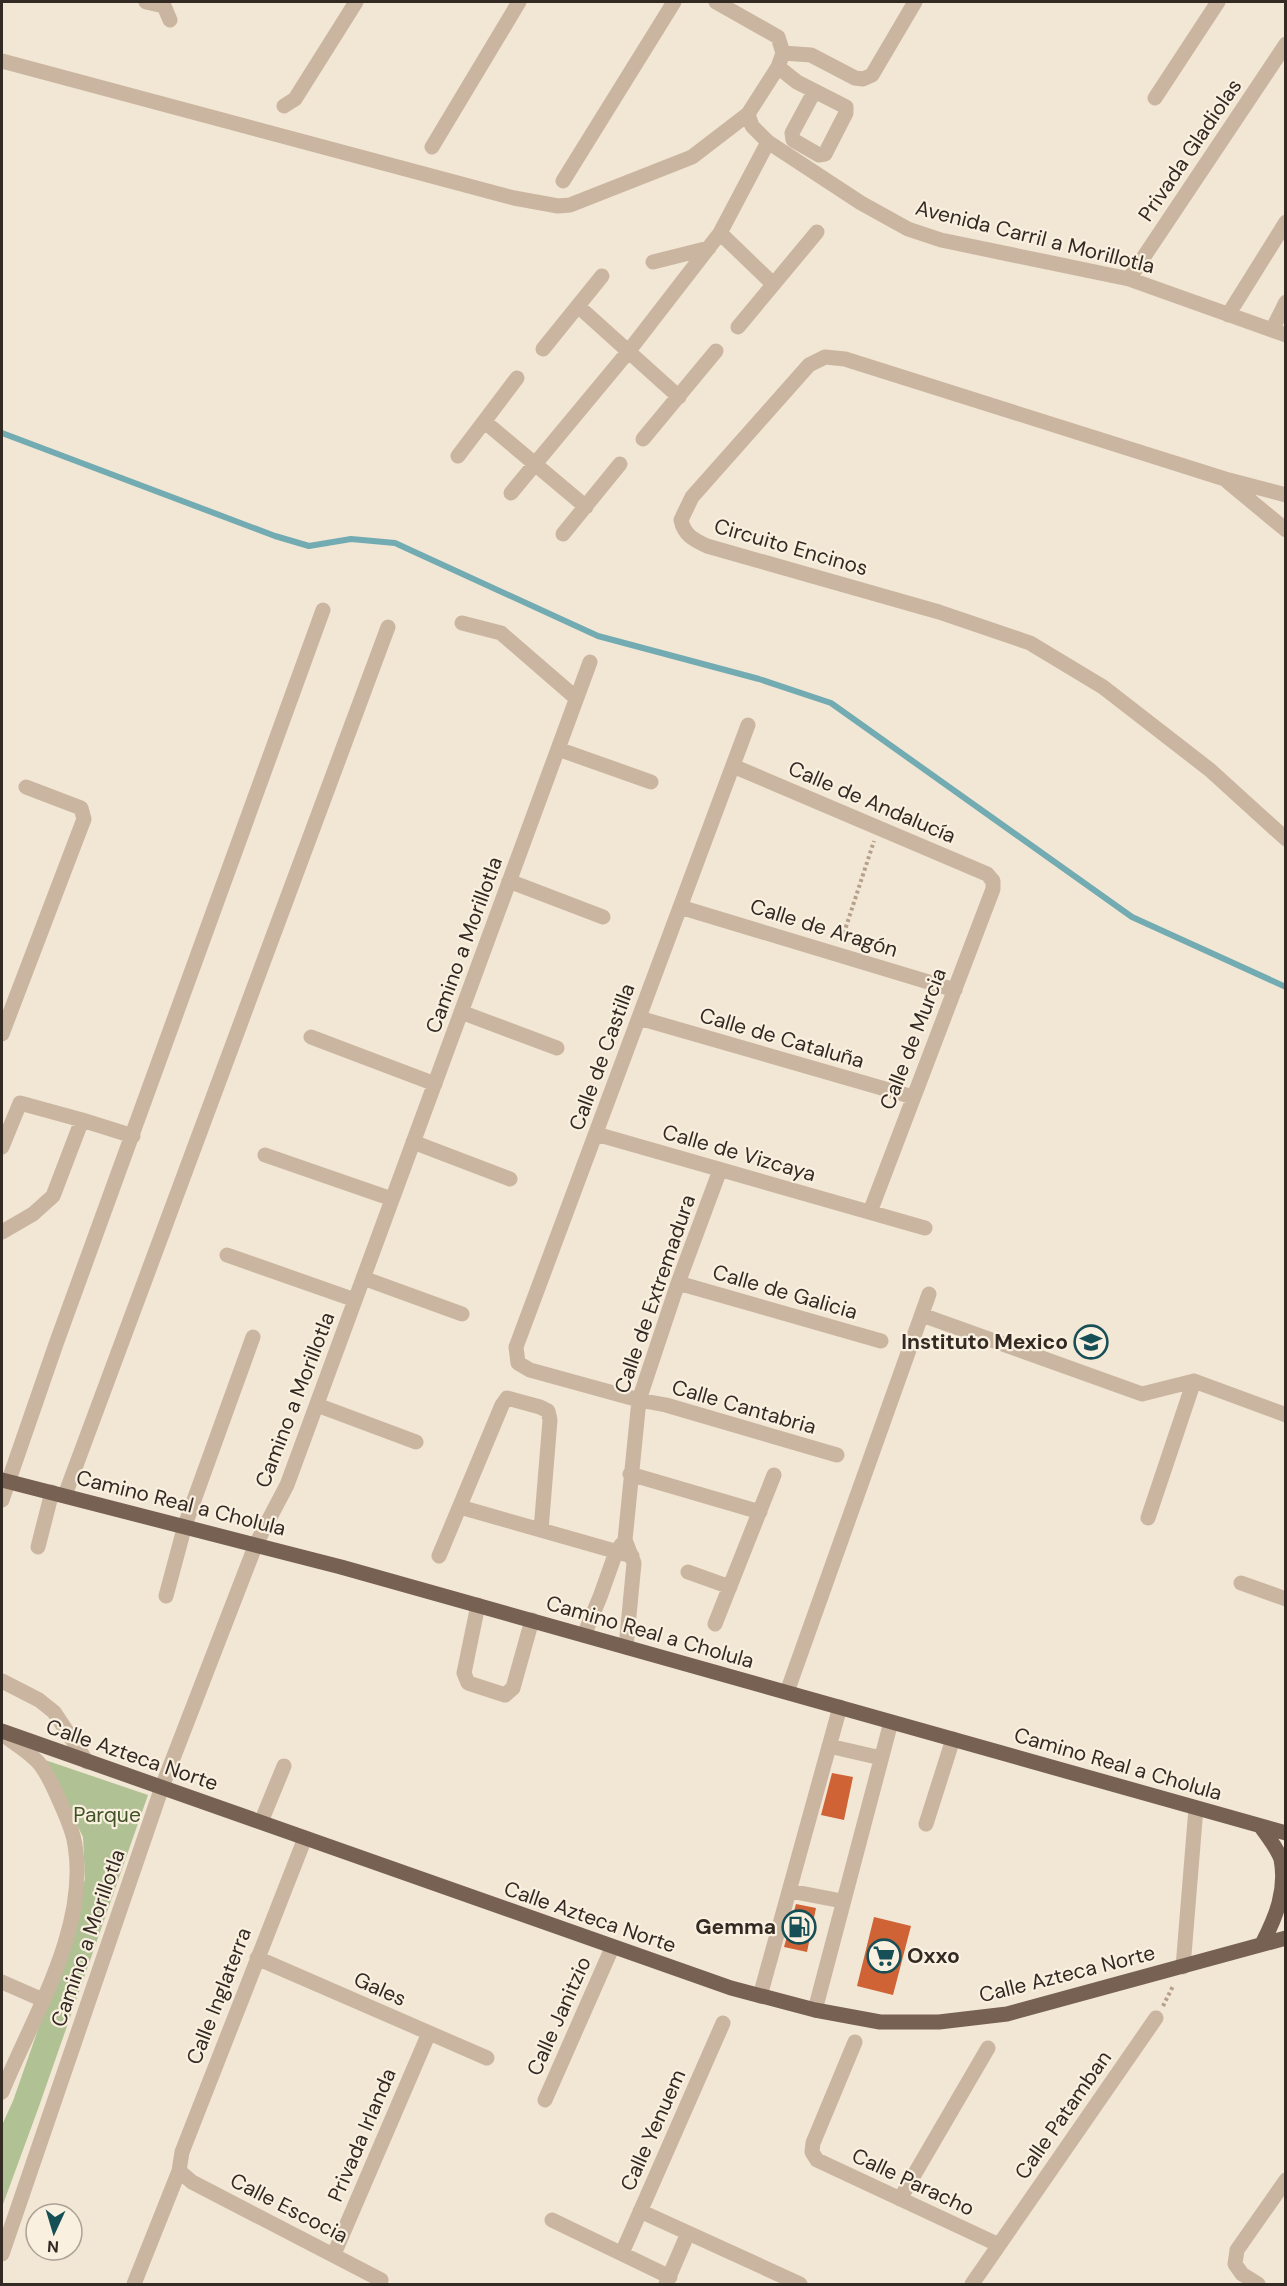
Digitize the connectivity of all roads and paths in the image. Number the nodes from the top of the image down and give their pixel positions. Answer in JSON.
{"nodes":[{"id":1,"x":146,"y":2,"type":"edge"},
{"id":2,"x":356,"y":2,"type":"edge"},
{"id":3,"x":519,"y":2,"type":"edge"},
{"id":4,"x":674,"y":2,"type":"edge"},
{"id":5,"x":716,"y":2,"type":"edge"},
{"id":6,"x":915,"y":2,"type":"edge"},
{"id":7,"x":1218,"y":2,"type":"edge"},
{"id":8,"x":167,"y":9,"type":"edge"},
{"id":9,"x":1286,"y":44,"type":"edge"},
{"id":10,"x":781,"y":60,"type":"junction"},
{"id":11,"x":2,"y":61,"type":"edge"},
{"id":12,"x":814,"y":92,"type":"dead end"},
{"id":13,"x":1155,"y":98,"type":"dead end"},
{"id":14,"x":284,"y":106,"type":"dead end"},
{"id":15,"x":748,"y":114,"type":"junction"},
{"id":16,"x":768,"y":142,"type":"junction"},
{"id":17,"x":432,"y":147,"type":"dead end"},
{"id":18,"x":563,"y":181,"type":"dead end"},
{"id":19,"x":1286,"y":222,"type":"edge"},
{"id":20,"x":817,"y":232,"type":"dead end"},
{"id":21,"x":720,"y":234,"type":"junction"},
{"id":22,"x":709,"y":248,"type":"junction"},
{"id":23,"x":653,"y":262,"type":"dead end"},
{"id":24,"x":602,"y":276,"type":"dead end"},
{"id":25,"x":1129,"y":279,"type":"junction"},
{"id":26,"x":773,"y":284,"type":"junction"},
{"id":27,"x":1286,"y":302,"type":"edge"},
{"id":28,"x":579,"y":307,"type":"junction"},
{"id":29,"x":1228,"y":315,"type":"junction"},
{"id":30,"x":738,"y":327,"type":"dead end"},
{"id":31,"x":1279,"y":333,"type":"edge"},
{"id":32,"x":543,"y":349,"type":"dead end"},
{"id":33,"x":716,"y":351,"type":"dead end"},
{"id":34,"x":628,"y":352,"type":"junction"},
{"id":35,"x":517,"y":378,"type":"dead end"},
{"id":36,"x":679,"y":397,"type":"junction"},
{"id":37,"x":485,"y":422,"type":"junction"},
{"id":38,"x":643,"y":439,"type":"dead end"},
{"id":39,"x":458,"y":456,"type":"dead end"},
{"id":40,"x":536,"y":463,"type":"junction"},
{"id":41,"x":620,"y":464,"type":"dead end"},
{"id":42,"x":1225,"y":479,"type":"junction"},
{"id":43,"x":511,"y":492,"type":"dead end"},
{"id":44,"x":1286,"y":495,"type":"edge"},
{"id":45,"x":586,"y":507,"type":"junction"},
{"id":46,"x":1286,"y":530,"type":"edge"},
{"id":47,"x":564,"y":534,"type":"dead end"},
{"id":48,"x":323,"y":610,"type":"dead end"},
{"id":49,"x":462,"y":623,"type":"dead end"},
{"id":50,"x":388,"y":627,"type":"dead end"},
{"id":51,"x":590,"y":662,"type":"dead end"},
{"id":52,"x":576,"y":698,"type":"junction"},
{"id":53,"x":748,"y":725,"type":"dead end"},
{"id":54,"x":558,"y":749,"type":"junction"},
{"id":55,"x":733,"y":766,"type":"junction"},
{"id":56,"x":651,"y":782,"type":"dead end"},
{"id":57,"x":26,"y":787,"type":"dead end"},
{"id":58,"x":878,"y":828,"type":"junction"},
{"id":59,"x":1286,"y":839,"type":"edge"},
{"id":60,"x":509,"y":881,"type":"junction"},
{"id":61,"x":993,"y":881,"type":"joint"},
{"id":62,"x":680,"y":907,"type":"junction"},
{"id":63,"x":603,"y":917,"type":"dead end"},
{"id":64,"x":837,"y":954,"type":"junction"},
{"id":65,"x":955,"y":990,"type":"junction"},
{"id":66,"x":461,"y":1012,"type":"junction"},
{"id":67,"x":639,"y":1018,"type":"junction"},
{"id":68,"x":2,"y":1034,"type":"edge"},
{"id":69,"x":310,"y":1037,"type":"dead end"},
{"id":70,"x":557,"y":1048,"type":"dead end"},
{"id":71,"x":435,"y":1084,"type":"junction"},
{"id":72,"x":913,"y":1097,"type":"junction"},
{"id":73,"x":82,"y":1120,"type":"junction"},
{"id":74,"x":596,"y":1134,"type":"junction"},
{"id":75,"x":133,"y":1136,"type":"junction"},
{"id":76,"x":413,"y":1142,"type":"junction"},
{"id":77,"x":2,"y":1147,"type":"edge"},
{"id":78,"x":265,"y":1155,"type":"dead end"},
{"id":79,"x":720,"y":1170,"type":"junction"},
{"id":80,"x":510,"y":1179,"type":"dead end"},
{"id":81,"x":392,"y":1199,"type":"junction"},
{"id":82,"x":870,"y":1212,"type":"junction"},
{"id":83,"x":925,"y":1228,"type":"dead end"},
{"id":84,"x":2,"y":1232,"type":"edge"},
{"id":85,"x":227,"y":1255,"type":"dead end"},
{"id":86,"x":363,"y":1278,"type":"junction"},
{"id":87,"x":678,"y":1283,"type":"junction"},
{"id":88,"x":929,"y":1294,"type":"dead end"},
{"id":89,"x":355,"y":1300,"type":"junction"},
{"id":90,"x":462,"y":1314,"type":"dead end"},
{"id":91,"x":922,"y":1315,"type":"junction"},
{"id":92,"x":253,"y":1337,"type":"dead end"},
{"id":93,"x":881,"y":1341,"type":"dead end"},
{"id":94,"x":518,"y":1363,"type":"joint"},
{"id":95,"x":1194,"y":1382,"type":"junction"},
{"id":96,"x":639,"y":1400,"type":"junction"},
{"id":97,"x":316,"y":1405,"type":"junction"},
{"id":98,"x":1286,"y":1415,"type":"edge"},
{"id":99,"x":416,"y":1442,"type":"dead end"},
{"id":100,"x":837,"y":1455,"type":"dead end"},
{"id":101,"x":630,"y":1474,"type":"junction"},
{"id":102,"x":774,"y":1475,"type":"dead end"},
{"id":103,"x":5,"y":1481,"type":"edge"},
{"id":104,"x":59,"y":1493,"type":"junction"},
{"id":105,"x":2,"y":1500,"type":"edge"},
{"id":106,"x":460,"y":1508,"type":"junction"},
{"id":107,"x":760,"y":1512,"type":"junction"},
{"id":108,"x":1148,"y":1518,"type":"dead end"},
{"id":109,"x":185,"y":1525,"type":"junction"},
{"id":110,"x":541,"y":1530,"type":"junction"},
{"id":111,"x":256,"y":1544,"type":"junction"},
{"id":112,"x":620,"y":1546,"type":"junction"},
{"id":113,"x":38,"y":1547,"type":"dead end"},
{"id":114,"x":440,"y":1556,"type":"dead end"},
{"id":115,"x":688,"y":1572,"type":"dead end"},
{"id":116,"x":607,"y":1578,"type":"junction"},
{"id":117,"x":1241,"y":1583,"type":"dead end"},
{"id":118,"x":631,"y":1584,"type":"junction"},
{"id":119,"x":730,"y":1587,"type":"junction"},
{"id":120,"x":166,"y":1596,"type":"dead end"},
{"id":121,"x":1286,"y":1599,"type":"edge"},
{"id":122,"x":478,"y":1605,"type":"junction"},
{"id":123,"x":531,"y":1620,"type":"junction"},
{"id":124,"x":715,"y":1624,"type":"dead end"},
{"id":125,"x":584,"y":1635,"type":"junction"},
{"id":126,"x":626,"y":1647,"type":"junction"},
{"id":127,"x":2,"y":1682,"type":"edge"},
{"id":128,"x":787,"y":1692,"type":"junction"},
{"id":129,"x":840,"y":1707,"type":"junction"},
{"id":130,"x":891,"y":1722,"type":"junction"},
{"id":131,"x":2,"y":1732,"type":"edge"},
{"id":132,"x":953,"y":1739,"type":"junction"},
{"id":133,"x":829,"y":1746,"type":"junction"},
{"id":134,"x":881,"y":1758,"type":"junction"},
{"id":135,"x":87,"y":1762,"type":"junction"},
{"id":136,"x":284,"y":1766,"type":"dead end"},
{"id":137,"x":162,"y":1787,"type":"junction"},
{"id":138,"x":1196,"y":1808,"type":"junction"},
{"id":139,"x":261,"y":1822,"type":"junction"},
{"id":140,"x":926,"y":1824,"type":"dead end"},
{"id":141,"x":1261,"y":1827,"type":"junction"},
{"id":142,"x":1286,"y":1833,"type":"edge"},
{"id":143,"x":305,"y":1838,"type":"junction"},
{"id":144,"x":790,"y":1891,"type":"junction"},
{"id":145,"x":842,"y":1901,"type":"junction"},
{"id":146,"x":1286,"y":1938,"type":"edge"},
{"id":147,"x":1262,"y":1944,"type":"junction"},
{"id":148,"x":612,"y":1948,"type":"junction"},
{"id":149,"x":256,"y":1958,"type":"junction"},
{"id":150,"x":1183,"y":1967,"type":"junction"},
{"id":151,"x":2,"y":1982,"type":"edge"},
{"id":152,"x":760,"y":1996,"type":"junction"},
{"id":153,"x":43,"y":2000,"type":"junction"},
{"id":154,"x":814,"y":2010,"type":"junction"},
{"id":155,"x":1156,"y":2018,"type":"joint"},
{"id":156,"x":723,"y":2023,"type":"dead end"},
{"id":157,"x":429,"y":2033,"type":"junction"},
{"id":158,"x":855,"y":2042,"type":"dead end"},
{"id":159,"x":988,"y":2048,"type":"dead end"},
{"id":160,"x":487,"y":2058,"type":"dead end"},
{"id":161,"x":2,"y":2092,"type":"edge"},
{"id":162,"x":545,"y":2100,"type":"dead end"},
{"id":163,"x":179,"y":2171,"type":"junction"},
{"id":164,"x":1286,"y":2180,"type":"edge"},
{"id":165,"x":900,"y":2199,"type":"junction"},
{"id":166,"x":640,"y":2211,"type":"junction"},
{"id":167,"x":552,"y":2220,"type":"dead end"},
{"id":168,"x":688,"y":2233,"type":"junction"},
{"id":169,"x":999,"y":2245,"type":"junction"},
{"id":170,"x":622,"y":2253,"type":"junction"},
{"id":171,"x":2,"y":2254,"type":"edge"},
{"id":172,"x":334,"y":2254,"type":"junction"},
{"id":173,"x":381,"y":2280,"type":"dead end"},
{"id":174,"x":668,"y":2281,"type":"edge"},
{"id":175,"x":134,"y":2284,"type":"edge"},
{"id":176,"x":800,"y":2284,"type":"edge"},
{"id":177,"x":972,"y":2284,"type":"edge"},
{"id":178,"x":1258,"y":2284,"type":"edge"}],
"edges":[{"from":1,"to":8,"type":"street"},
{"from":2,"to":14,"type":"street"},
{"from":3,"to":17,"type":"street"},
{"from":4,"to":18,"type":"street"},
{"from":5,"to":10,"type":"street"},
{"from":6,"to":10,"type":"street"},
{"from":7,"to":13,"type":"street"},
{"from":9,"to":25,"type":"street","name":"Privada Gladiolas"},
{"from":10,"to":12,"type":"street"},
{"from":10,"to":15,"type":"street"},
{"from":11,"to":15,"type":"street"},
{"from":15,"to":16,"type":"street","name":"Avenida Carril a Morillotla"},
{"from":16,"to":21,"type":"street"},
{"from":16,"to":25,"type":"street","name":"Avenida Carril a Morillotla"},
{"from":19,"to":29,"type":"street"},
{"from":20,"to":26,"type":"street"},
{"from":21,"to":22,"type":"street"},
{"from":21,"to":26,"type":"street"},
{"from":22,"to":23,"type":"street"},
{"from":22,"to":34,"type":"street"},
{"from":24,"to":28,"type":"street"},
{"from":25,"to":29,"type":"street","name":"Avenida Carril a Morillotla"},
{"from":26,"to":30,"type":"street"},
{"from":27,"to":31,"type":"street"},
{"from":28,"to":32,"type":"street"},
{"from":28,"to":34,"type":"street"},
{"from":29,"to":31,"type":"street","name":"Avenida Carril a Morillotla"},
{"from":33,"to":36,"type":"street"},
{"from":34,"to":36,"type":"street"},
{"from":34,"to":40,"type":"street"},
{"from":35,"to":37,"type":"street"},
{"from":36,"to":38,"type":"street"},
{"from":37,"to":39,"type":"street"},
{"from":37,"to":40,"type":"street"},
{"from":40,"to":43,"type":"street"},
{"from":40,"to":45,"type":"street"},
{"from":41,"to":45,"type":"street"},
{"from":42,"to":44,"type":"street","name":"Circuito Encinos"},
{"from":42,"to":46,"type":"street","name":"Circuito Encinos"},
{"from":42,"to":59,"type":"street","name":"Circuito Encinos"},
{"from":45,"to":47,"type":"street"},
{"from":48,"to":75,"type":"street"},
{"from":49,"to":52,"type":"street"},
{"from":50,"to":104,"type":"street"},
{"from":51,"to":52,"type":"street","name":"Camino a Morillotla"},
{"from":52,"to":54,"type":"street","name":"Camino a Morillotla"},
{"from":53,"to":55,"type":"street","name":"Calle de Castilla"},
{"from":54,"to":56,"type":"street"},
{"from":54,"to":60,"type":"street","name":"Camino a Morillotla"},
{"from":55,"to":58,"type":"street","name":"Calle de Andalucía"},
{"from":55,"to":62,"type":"street","name":"Calle de Castilla"},
{"from":57,"to":68,"type":"street"},
{"from":58,"to":61,"type":"street","name":"Calle de Andalucía"},
{"from":58,"to":64,"type":"path"},
{"from":60,"to":63,"type":"street"},
{"from":60,"to":66,"type":"street","name":"Camino a Morillotla"},
{"from":61,"to":65,"type":"street","name":"Calle de Murcia"},
{"from":62,"to":64,"type":"street","name":"Calle de Aragón"},
{"from":62,"to":67,"type":"street","name":"Calle de Castilla"},
{"from":64,"to":65,"type":"street","name":"Calle de Aragón"},
{"from":65,"to":72,"type":"street","name":"Calle de Murcia"},
{"from":66,"to":70,"type":"street"},
{"from":66,"to":71,"type":"street","name":"Camino a Morillotla"},
{"from":67,"to":72,"type":"street","name":"Calle de Cataluña"},
{"from":67,"to":74,"type":"street","name":"Calle de Castilla"},
{"from":69,"to":71,"type":"street"},
{"from":71,"to":76,"type":"street","name":"Camino a Morillotla"},
{"from":72,"to":82,"type":"street","name":"Calle de Murcia"},
{"from":73,"to":75,"type":"street"},
{"from":73,"to":77,"type":"street"},
{"from":73,"to":84,"type":"street"},
{"from":74,"to":79,"type":"street","name":"Calle de Vizcaya"},
{"from":74,"to":94,"type":"street","name":"Calle de Castilla"},
{"from":75,"to":103,"type":"street"},
{"from":76,"to":80,"type":"street"},
{"from":76,"to":81,"type":"street","name":"Camino a Morillotla"},
{"from":78,"to":81,"type":"street"},
{"from":79,"to":82,"type":"street","name":"Calle de Vizcaya"},
{"from":79,"to":87,"type":"street","name":"Calle de Extremadura"},
{"from":81,"to":86,"type":"street","name":"Camino a Morillotla"},
{"from":82,"to":83,"type":"street","name":"Calle de Vizcaya"},
{"from":85,"to":89,"type":"street"},
{"from":86,"to":89,"type":"street","name":"Camino a Morillotla"},
{"from":86,"to":90,"type":"street"},
{"from":87,"to":93,"type":"street","name":"Calle de Galicia"},
{"from":87,"to":96,"type":"street","name":"Calle de Extremadura"},
{"from":88,"to":91,"type":"street"},
{"from":89,"to":97,"type":"street","name":"Camino a Morillotla"},
{"from":91,"to":95,"type":"street"},
{"from":91,"to":128,"type":"street"},
{"from":92,"to":109,"type":"street"},
{"from":94,"to":96,"type":"street","name":"Calle Cantabria"},
{"from":95,"to":98,"type":"street"},
{"from":95,"to":108,"type":"street"},
{"from":96,"to":100,"type":"street","name":"Calle Cantabria"},
{"from":96,"to":101,"type":"street","name":"Calle de Extremadura"},
{"from":97,"to":99,"type":"street"},
{"from":97,"to":111,"type":"street","name":"Camino a Morillotla"},
{"from":101,"to":107,"type":"street"},
{"from":101,"to":112,"type":"street","name":"Calle de Extremadura"},
{"from":102,"to":107,"type":"street"},
{"from":103,"to":104,"type":"main road","name":"Camino Real a Cholula"},
{"from":103,"to":105,"type":"street"},
{"from":104,"to":109,"type":"main road","name":"Camino Real a Cholula"},
{"from":104,"to":113,"type":"street"},
{"from":106,"to":110,"type":"street"},
{"from":106,"to":110,"type":"street"},
{"from":106,"to":114,"type":"street"},
{"from":107,"to":119,"type":"street"},
{"from":109,"to":111,"type":"main road","name":"Camino Real a Cholula"},
{"from":109,"to":120,"type":"street"},
{"from":110,"to":112,"type":"street"},
{"from":111,"to":122,"type":"main road","name":"Camino Real a Cholula"},
{"from":111,"to":137,"type":"street","name":"Camino a Morillotla"},
{"from":112,"to":116,"type":"street","name":"Calle de Extremadura"},
{"from":112,"to":118,"type":"street"},
{"from":115,"to":119,"type":"street"},
{"from":116,"to":118,"type":"street"},
{"from":116,"to":125,"type":"street","name":"Calle de Extremadura"},
{"from":117,"to":121,"type":"street"},
{"from":118,"to":126,"type":"street"},
{"from":119,"to":124,"type":"street"},
{"from":122,"to":123,"type":"main road","name":"Camino Real a Cholula"},
{"from":122,"to":123,"type":"street"},
{"from":123,"to":125,"type":"main road","name":"Camino Real a Cholula"},
{"from":125,"to":126,"type":"main road","name":"Camino Real a Cholula"},
{"from":126,"to":128,"type":"main road","name":"Camino Real a Cholula"},
{"from":127,"to":135,"type":"street"},
{"from":128,"to":129,"type":"main road","name":"Camino Real a Cholula"},
{"from":129,"to":130,"type":"main road","name":"Camino Real a Cholula"},
{"from":129,"to":133,"type":"street"},
{"from":130,"to":132,"type":"main road","name":"Camino Real a Cholula"},
{"from":130,"to":134,"type":"street"},
{"from":131,"to":135,"type":"main road","name":"Calle Azteca Norte"},
{"from":131,"to":153,"type":"street"},
{"from":132,"to":138,"type":"main road","name":"Camino Real a Cholula"},
{"from":132,"to":140,"type":"street"},
{"from":133,"to":134,"type":"street"},
{"from":133,"to":144,"type":"street"},
{"from":134,"to":145,"type":"street"},
{"from":135,"to":137,"type":"main road","name":"Calle Azteca Norte"},
{"from":136,"to":139,"type":"street"},
{"from":137,"to":139,"type":"main road","name":"Calle Azteca Norte"},
{"from":137,"to":171,"type":"street","name":"Camino a Morillotla"},
{"from":138,"to":141,"type":"main road","name":"Camino Real a Cholula"},
{"from":138,"to":150,"type":"street"},
{"from":139,"to":143,"type":"main road","name":"Calle Azteca Norte"},
{"from":141,"to":142,"type":"main road","name":"Camino Real a Cholula"},
{"from":141,"to":147,"type":"main road"},
{"from":143,"to":148,"type":"main road","name":"Calle Azteca Norte"},
{"from":143,"to":149,"type":"street","name":"Calle Inglaterra"},
{"from":144,"to":145,"type":"street"},
{"from":144,"to":152,"type":"street"},
{"from":145,"to":154,"type":"street"},
{"from":146,"to":147,"type":"main road","name":"Calle Azteca Norte"},
{"from":147,"to":150,"type":"main road","name":"Calle Azteca Norte"},
{"from":148,"to":152,"type":"main road","name":"Calle Azteca Norte"},
{"from":148,"to":162,"type":"street","name":"Calle Janitzio"},
{"from":149,"to":157,"type":"street","name":"Gales"},
{"from":149,"to":163,"type":"street","name":"Calle Inglaterra"},
{"from":150,"to":154,"type":"main road","name":"Calle Azteca Norte"},
{"from":150,"to":155,"type":"path"},
{"from":151,"to":153,"type":"street"},
{"from":152,"to":154,"type":"main road","name":"Calle Azteca Norte"},
{"from":153,"to":161,"type":"street"},
{"from":155,"to":169,"type":"street","name":"Calle Patamban"},
{"from":156,"to":166,"type":"street","name":"Calle Yenuem"},
{"from":157,"to":160,"type":"street","name":"Gales"},
{"from":157,"to":172,"type":"street","name":"Privada Irlanda"},
{"from":158,"to":165,"type":"street","name":"Calle Paracho"},
{"from":159,"to":165,"type":"street"},
{"from":163,"to":172,"type":"street","name":"Calle Escocia"},
{"from":163,"to":175,"type":"street","name":"Calle Inglaterra"},
{"from":164,"to":178,"type":"street"},
{"from":165,"to":169,"type":"street","name":"Calle Paracho"},
{"from":166,"to":168,"type":"street"},
{"from":166,"to":170,"type":"street","name":"Calle Yenuem"},
{"from":167,"to":170,"type":"street"},
{"from":168,"to":174,"type":"street"},
{"from":168,"to":176,"type":"street"},
{"from":169,"to":177,"type":"street","name":"Calle Patamban"},
{"from":170,"to":174,"type":"street"},
{"from":172,"to":173,"type":"street","name":"Calle Escocia"}]}
